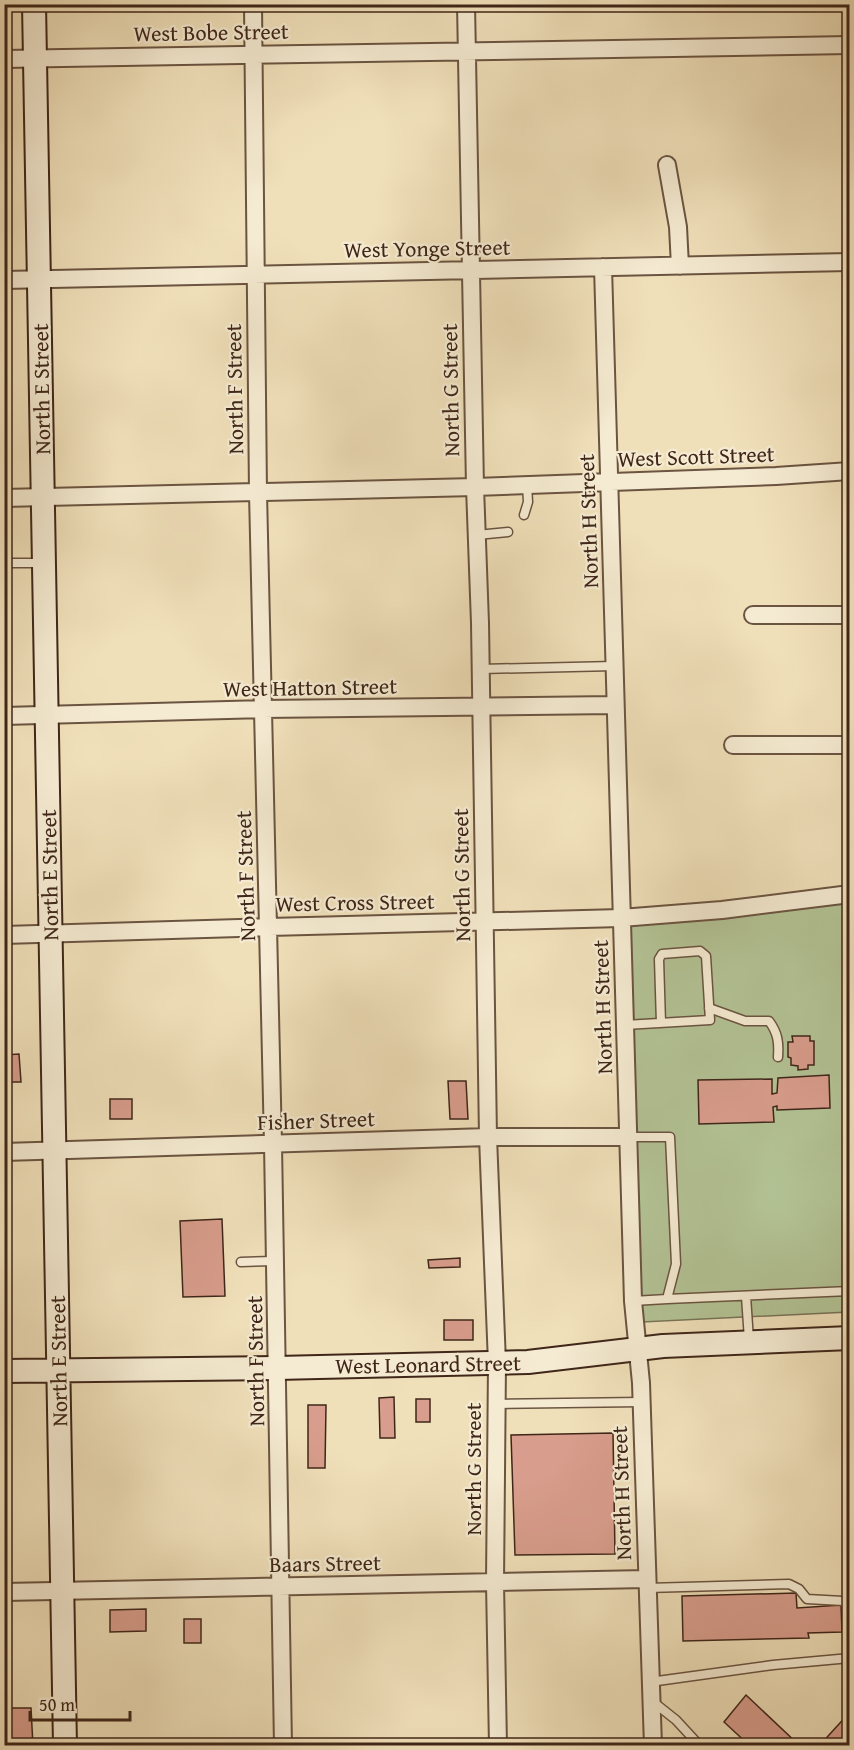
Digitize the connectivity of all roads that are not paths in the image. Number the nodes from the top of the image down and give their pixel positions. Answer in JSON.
{"nodes":[{"id":1,"x":34,"y":4,"type":"edge"},
{"id":2,"x":254,"y":4,"type":"edge"},
{"id":3,"x":466,"y":4,"type":"edge"},
{"id":4,"x":849,"y":45,"type":"edge"},
{"id":5,"x":467,"y":51,"type":"junction"},
{"id":6,"x":255,"y":53,"type":"junction"},
{"id":7,"x":4,"y":58,"type":"edge"},
{"id":8,"x":35,"y":58,"type":"junction"},
{"id":9,"x":667,"y":165,"type":"dead end"},
{"id":10,"x":849,"y":262,"type":"edge"},
{"id":11,"x":680,"y":266,"type":"junction"},
{"id":12,"x":603,"y":267,"type":"junction"},
{"id":13,"x":471,"y":270,"type":"junction"},
{"id":14,"x":255,"y":274,"type":"junction"},
{"id":15,"x":39,"y":279,"type":"junction"},
{"id":16,"x":4,"y":280,"type":"edge"},
{"id":17,"x":849,"y":471,"type":"edge"},
{"id":18,"x":609,"y":482,"type":"junction"},
{"id":19,"x":527,"y":485,"type":"junction"},
{"id":20,"x":475,"y":487,"type":"junction"},
{"id":21,"x":258,"y":493,"type":"junction"},
{"id":22,"x":43,"y":497,"type":"junction"},
{"id":23,"x":4,"y":498,"type":"edge"},
{"id":24,"x":524,"y":515,"type":"dead end"},
{"id":25,"x":508,"y":532,"type":"dead end"},
{"id":26,"x":477,"y":535,"type":"junction"},
{"id":27,"x":4,"y":563,"type":"edge"},
{"id":28,"x":44,"y":563,"type":"junction"},
{"id":29,"x":753,"y":615,"type":"dead end"},
{"id":30,"x":849,"y":615,"type":"edge"},
{"id":31,"x":614,"y":666,"type":"junction"},
{"id":32,"x":481,"y":669,"type":"junction"},
{"id":33,"x":615,"y":705,"type":"junction"},
{"id":34,"x":481,"y":707,"type":"junction"},
{"id":35,"x":262,"y":709,"type":"junction"},
{"id":36,"x":47,"y":715,"type":"junction"},
{"id":37,"x":4,"y":716,"type":"edge"},
{"id":38,"x":733,"y":745,"type":"dead end"},
{"id":39,"x":849,"y":745,"type":"edge"},
{"id":40,"x":849,"y":894,"type":"edge"},
{"id":41,"x":621,"y":918,"type":"junction"},
{"id":42,"x":484,"y":922,"type":"junction"},
{"id":43,"x":269,"y":927,"type":"junction"},
{"id":44,"x":51,"y":934,"type":"junction"},
{"id":45,"x":4,"y":935,"type":"edge"},
{"id":46,"x":709,"y":1008,"type":"junction"},
{"id":47,"x":661,"y":1023,"type":"junction"},
{"id":48,"x":625,"y":1025,"type":"junction"},
{"id":49,"x":778,"y":1057,"type":"dead end"},
{"id":50,"x":488,"y":1137,"type":"junction"},
{"id":51,"x":629,"y":1137,"type":"junction"},
{"id":52,"x":273,"y":1144,"type":"junction"},
{"id":53,"x":55,"y":1151,"type":"junction"},
{"id":54,"x":4,"y":1152,"type":"edge"},
{"id":55,"x":276,"y":1261,"type":"junction"},
{"id":56,"x":241,"y":1262,"type":"dead end"},
{"id":57,"x":849,"y":1291,"type":"edge"},
{"id":58,"x":746,"y":1296,"type":"junction"},
{"id":59,"x":667,"y":1299,"type":"junction"},
{"id":60,"x":633,"y":1301,"type":"junction"},
{"id":61,"x":849,"y":1338,"type":"edge"},
{"id":62,"x":748,"y":1341,"type":"junction"},
{"id":63,"x":637,"y":1349,"type":"junction"},
{"id":64,"x":497,"y":1363,"type":"junction"},
{"id":65,"x":277,"y":1368,"type":"junction"},
{"id":66,"x":4,"y":1371,"type":"edge"},
{"id":67,"x":58,"y":1371,"type":"junction"},
{"id":68,"x":641,"y":1402,"type":"junction"},
{"id":69,"x":496,"y":1404,"type":"junction"},
{"id":70,"x":495,"y":1583,"type":"junction"},
{"id":71,"x":646,"y":1584,"type":"junction"},
{"id":72,"x":282,"y":1586,"type":"junction"},
{"id":73,"x":62,"y":1590,"type":"junction"},
{"id":74,"x":4,"y":1592,"type":"edge"},
{"id":75,"x":849,"y":1646,"type":"edge"},
{"id":76,"x":849,"y":1659,"type":"edge"},
{"id":77,"x":650,"y":1682,"type":"junction"},
{"id":78,"x":651,"y":1700,"type":"junction"},
{"id":79,"x":65,"y":1746,"type":"edge"},
{"id":80,"x":283,"y":1746,"type":"edge"},
{"id":81,"x":498,"y":1746,"type":"edge"},
{"id":82,"x":653,"y":1746,"type":"edge"},
{"id":83,"x":700,"y":1746,"type":"edge"}],
"edges":[{"from":1,"to":8,"type":"street","name":"North E Street"},
{"from":2,"to":6,"type":"street","name":"North F Street"},
{"from":3,"to":5,"type":"street","name":"North G Street"},
{"from":4,"to":5,"type":"street","name":"West Bobe Street"},
{"from":5,"to":6,"type":"street","name":"West Bobe Street"},
{"from":5,"to":13,"type":"street","name":"North G Street"},
{"from":6,"to":8,"type":"street","name":"West Bobe Street"},
{"from":6,"to":14,"type":"street","name":"North F Street"},
{"from":7,"to":8,"type":"street","name":"West Bobe Street"},
{"from":8,"to":15,"type":"street","name":"North E Street"},
{"from":9,"to":11,"type":"street"},
{"from":10,"to":11,"type":"street","name":"West Yonge Street"},
{"from":11,"to":12,"type":"street","name":"West Yonge Street"},
{"from":12,"to":13,"type":"street","name":"West Yonge Street"},
{"from":12,"to":18,"type":"street","name":"North H Street"},
{"from":13,"to":14,"type":"street","name":"West Yonge Street"},
{"from":13,"to":20,"type":"street","name":"North G Street"},
{"from":14,"to":15,"type":"street","name":"West Yonge Street"},
{"from":14,"to":21,"type":"street","name":"North F Street"},
{"from":15,"to":16,"type":"street","name":"West Yonge Street"},
{"from":15,"to":22,"type":"street","name":"North E Street"},
{"from":17,"to":18,"type":"street","name":"West Scott Street"},
{"from":18,"to":19,"type":"street","name":"West Scott Street"},
{"from":18,"to":31,"type":"street","name":"North H Street"},
{"from":19,"to":20,"type":"street","name":"West Scott Street"},
{"from":19,"to":24,"type":"lane"},
{"from":20,"to":21,"type":"street","name":"West Scott Street"},
{"from":20,"to":26,"type":"street","name":"North G Street"},
{"from":21,"to":22,"type":"street","name":"West Scott Street"},
{"from":21,"to":35,"type":"street","name":"North F Street"},
{"from":22,"to":23,"type":"street","name":"West Scott Street"},
{"from":22,"to":28,"type":"street","name":"North E Street"},
{"from":25,"to":26,"type":"lane"},
{"from":26,"to":32,"type":"street","name":"North G Street"},
{"from":27,"to":28,"type":"lane"},
{"from":28,"to":36,"type":"street","name":"North E Street"},
{"from":29,"to":30,"type":"street"},
{"from":31,"to":32,"type":"lane"},
{"from":31,"to":33,"type":"street","name":"North H Street"},
{"from":32,"to":34,"type":"street","name":"North G Street"},
{"from":33,"to":34,"type":"street","name":"West Hatton Street"},
{"from":33,"to":41,"type":"street","name":"North H Street"},
{"from":34,"to":35,"type":"street","name":"West Hatton Street"},
{"from":34,"to":42,"type":"street","name":"North G Street"},
{"from":35,"to":36,"type":"street","name":"West Hatton Street"},
{"from":35,"to":43,"type":"street","name":"North F Street"},
{"from":36,"to":37,"type":"street","name":"West Hatton Street"},
{"from":36,"to":44,"type":"street","name":"North E Street"},
{"from":38,"to":39,"type":"street"},
{"from":40,"to":41,"type":"street","name":"West Cross Street"},
{"from":41,"to":42,"type":"street","name":"West Cross Street"},
{"from":41,"to":48,"type":"street","name":"North H Street"},
{"from":42,"to":43,"type":"street","name":"West Cross Street"},
{"from":42,"to":50,"type":"street","name":"North G Street"},
{"from":43,"to":44,"type":"street","name":"West Cross Street"},
{"from":43,"to":52,"type":"street","name":"North F Street"},
{"from":44,"to":45,"type":"street","name":"West Cross Street"},
{"from":44,"to":53,"type":"street","name":"North E Street"},
{"from":46,"to":47,"type":"lane"},
{"from":46,"to":47,"type":"lane"},
{"from":46,"to":49,"type":"lane"},
{"from":47,"to":48,"type":"lane"},
{"from":48,"to":51,"type":"street","name":"North H Street"},
{"from":50,"to":51,"type":"street","name":"Fisher Street"},
{"from":50,"to":52,"type":"street","name":"Fisher Street"},
{"from":50,"to":64,"type":"street","name":"North G Street"},
{"from":51,"to":59,"type":"lane"},
{"from":51,"to":60,"type":"street","name":"North H Street"},
{"from":52,"to":53,"type":"street","name":"Fisher Street"},
{"from":52,"to":55,"type":"street","name":"North F Street"},
{"from":53,"to":54,"type":"street","name":"Fisher Street"},
{"from":53,"to":67,"type":"street","name":"North E Street"},
{"from":55,"to":56,"type":"lane"},
{"from":55,"to":65,"type":"street","name":"North F Street"},
{"from":57,"to":58,"type":"lane"},
{"from":58,"to":59,"type":"lane"},
{"from":58,"to":62,"type":"lane"},
{"from":59,"to":60,"type":"lane"},
{"from":60,"to":63,"type":"street","name":"North H Street"},
{"from":61,"to":62,"type":"street","name":"West Leonard Street"},
{"from":62,"to":63,"type":"street","name":"West Leonard Street"},
{"from":63,"to":64,"type":"street","name":"West Leonard Street"},
{"from":63,"to":68,"type":"street","name":"North H Street"},
{"from":64,"to":65,"type":"street","name":"West Leonard Street"},
{"from":64,"to":69,"type":"street","name":"North G Street"},
{"from":65,"to":67,"type":"street","name":"West Leonard Street"},
{"from":65,"to":72,"type":"street","name":"North F Street"},
{"from":66,"to":67,"type":"street","name":"West Leonard Street"},
{"from":67,"to":73,"type":"street","name":"North E Street"},
{"from":68,"to":69,"type":"lane"},
{"from":68,"to":71,"type":"street","name":"North H Street"},
{"from":69,"to":70,"type":"street","name":"North G Street"},
{"from":70,"to":71,"type":"street","name":"Baars Street"},
{"from":70,"to":72,"type":"street","name":"Baars Street"},
{"from":70,"to":81,"type":"street","name":"North G Street"},
{"from":71,"to":75,"type":"lane"},
{"from":71,"to":77,"type":"street","name":"North H Street"},
{"from":72,"to":73,"type":"street","name":"Baars Street"},
{"from":72,"to":80,"type":"street","name":"North F Street"},
{"from":73,"to":74,"type":"street","name":"Baars Street"},
{"from":73,"to":79,"type":"street","name":"North E Street"},
{"from":76,"to":77,"type":"lane"},
{"from":77,"to":78,"type":"street","name":"North H Street"},
{"from":78,"to":82,"type":"street","name":"North H Street"},
{"from":78,"to":83,"type":"lane"}]}
